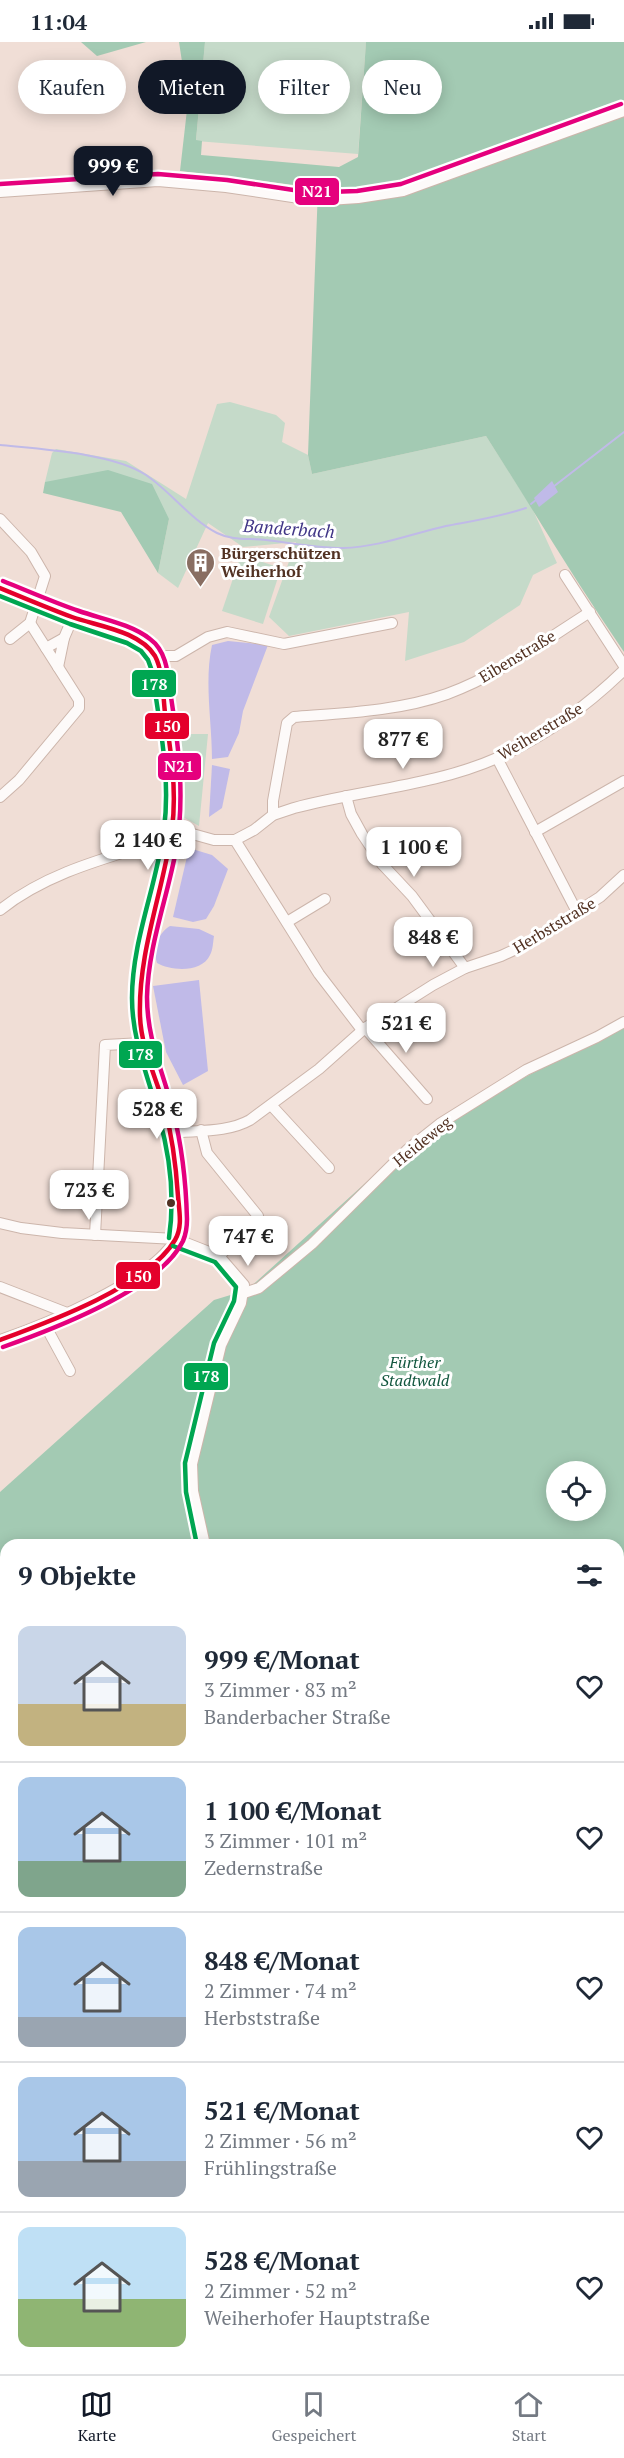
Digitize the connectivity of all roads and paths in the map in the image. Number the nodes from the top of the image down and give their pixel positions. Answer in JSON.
{"nodes":[{"id":1,"x":624,"y":111,"type":"edge"},
{"id":2,"x":0,"y":192,"type":"edge"},
{"id":3,"x":0,"y":519,"type":"edge"},
{"id":4,"x":565,"y":575,"type":"dead end"},
{"id":5,"x":0,"y":588,"type":"edge"},
{"id":6,"x":37,"y":603,"type":"junction"},
{"id":7,"x":590,"y":612,"type":"junction"},
{"id":8,"x":73,"y":617,"type":"junction"},
{"id":9,"x":30,"y":623,"type":"junction"},
{"id":10,"x":392,"y":623,"type":"dead end"},
{"id":11,"x":64,"y":638,"type":"junction"},
{"id":12,"x":10,"y":639,"type":"dead end"},
{"id":13,"x":46,"y":648,"type":"junction"},
{"id":14,"x":155,"y":656,"type":"junction"},
{"id":15,"x":58,"y":667,"type":"junction"},
{"id":16,"x":624,"y":668,"type":"edge"},
{"id":17,"x":497,"y":758,"type":"junction"},
{"id":18,"x":624,"y":781,"type":"edge"},
{"id":19,"x":346,"y":796,"type":"junction"},
{"id":20,"x":0,"y":797,"type":"edge"},
{"id":21,"x":273,"y":814,"type":"junction"},
{"id":22,"x":535,"y":832,"type":"junction"},
{"id":23,"x":171,"y":833,"type":"junction"},
{"id":24,"x":235,"y":840,"type":"junction"},
{"id":25,"x":624,"y":875,"type":"edge"},
{"id":26,"x":325,"y":899,"type":"dead end"},
{"id":27,"x":0,"y":910,"type":"edge"},
{"id":28,"x":577,"y":912,"type":"junction"},
{"id":29,"x":287,"y":922,"type":"junction"},
{"id":30,"x":465,"y":968,"type":"junction"},
{"id":31,"x":624,"y":1022,"type":"edge"},
{"id":32,"x":363,"y":1029,"type":"junction"},
{"id":33,"x":143,"y":1043,"type":"junction"},
{"id":34,"x":427,"y":1099,"type":"dead end"},
{"id":35,"x":271,"y":1105,"type":"junction"},
{"id":36,"x":201,"y":1130,"type":"junction"},
{"id":37,"x":170,"y":1133,"type":"junction"},
{"id":38,"x":329,"y":1168,"type":"dead end"},
{"id":39,"x":0,"y":1223,"type":"edge"},
{"id":40,"x":95,"y":1236,"type":"junction"},
{"id":41,"x":176,"y":1239,"type":"junction"},
{"id":42,"x":219,"y":1256,"type":"junction"},
{"id":43,"x":0,"y":1287,"type":"edge"},
{"id":44,"x":244,"y":1293,"type":"junction"},
{"id":45,"x":67,"y":1313,"type":"junction"},
{"id":46,"x":45,"y":1325,"type":"junction"},
{"id":47,"x":0,"y":1340,"type":"edge"},
{"id":48,"x":70,"y":1371,"type":"dead end"},
{"id":49,"x":204,"y":1539,"type":"edge"}],
"edges":[{"from":1,"to":2,"type":"street"},
{"from":3,"to":6,"type":"street"},
{"from":4,"to":7,"type":"street"},
{"from":5,"to":6,"type":"street"},
{"from":6,"to":8,"type":"street"},
{"from":6,"to":9,"type":"street"},
{"from":7,"to":16,"type":"street"},
{"from":7,"to":21,"type":"street","name":"Eibenstraße"},
{"from":8,"to":11,"type":"street"},
{"from":8,"to":14,"type":"street"},
{"from":9,"to":12,"type":"street"},
{"from":9,"to":13,"type":"street"},
{"from":10,"to":14,"type":"street"},
{"from":11,"to":13,"type":"street"},
{"from":11,"to":15,"type":"street"},
{"from":13,"to":15,"type":"street"},
{"from":14,"to":23,"type":"street"},
{"from":15,"to":20,"type":"street"},
{"from":16,"to":17,"type":"street","name":"Weiherstraße"},
{"from":17,"to":19,"type":"street","name":"Weiherstraße"},
{"from":17,"to":22,"type":"street"},
{"from":18,"to":22,"type":"street"},
{"from":19,"to":21,"type":"street","name":"Weiherstraße"},
{"from":19,"to":30,"type":"street"},
{"from":21,"to":24,"type":"street","name":"Weiherstraße"},
{"from":22,"to":28,"type":"street"},
{"from":23,"to":24,"type":"street"},
{"from":23,"to":27,"type":"street"},
{"from":23,"to":33,"type":"street"},
{"from":24,"to":29,"type":"street"},
{"from":25,"to":28,"type":"street","name":"Herbststraße"},
{"from":26,"to":29,"type":"street"},
{"from":28,"to":30,"type":"street","name":"Herbststraße"},
{"from":29,"to":32,"type":"street"},
{"from":30,"to":32,"type":"street","name":"Herbststraße"},
{"from":31,"to":44,"type":"street","name":"Heideweg"},
{"from":32,"to":34,"type":"street"},
{"from":32,"to":35,"type":"street","name":"Herbststraße"},
{"from":33,"to":37,"type":"street"},
{"from":33,"to":40,"type":"street"},
{"from":35,"to":36,"type":"street","name":"Herbststraße"},
{"from":35,"to":38,"type":"street"},
{"from":36,"to":37,"type":"street","name":"Herbststraße"},
{"from":36,"to":42,"type":"street"},
{"from":37,"to":41,"type":"street"},
{"from":39,"to":40,"type":"street"},
{"from":40,"to":41,"type":"street"},
{"from":41,"to":42,"type":"street"},
{"from":41,"to":45,"type":"street"},
{"from":42,"to":44,"type":"street"},
{"from":43,"to":45,"type":"street"},
{"from":44,"to":49,"type":"street"},
{"from":45,"to":46,"type":"street"},
{"from":46,"to":47,"type":"street"},
{"from":46,"to":48,"type":"street"}]}
